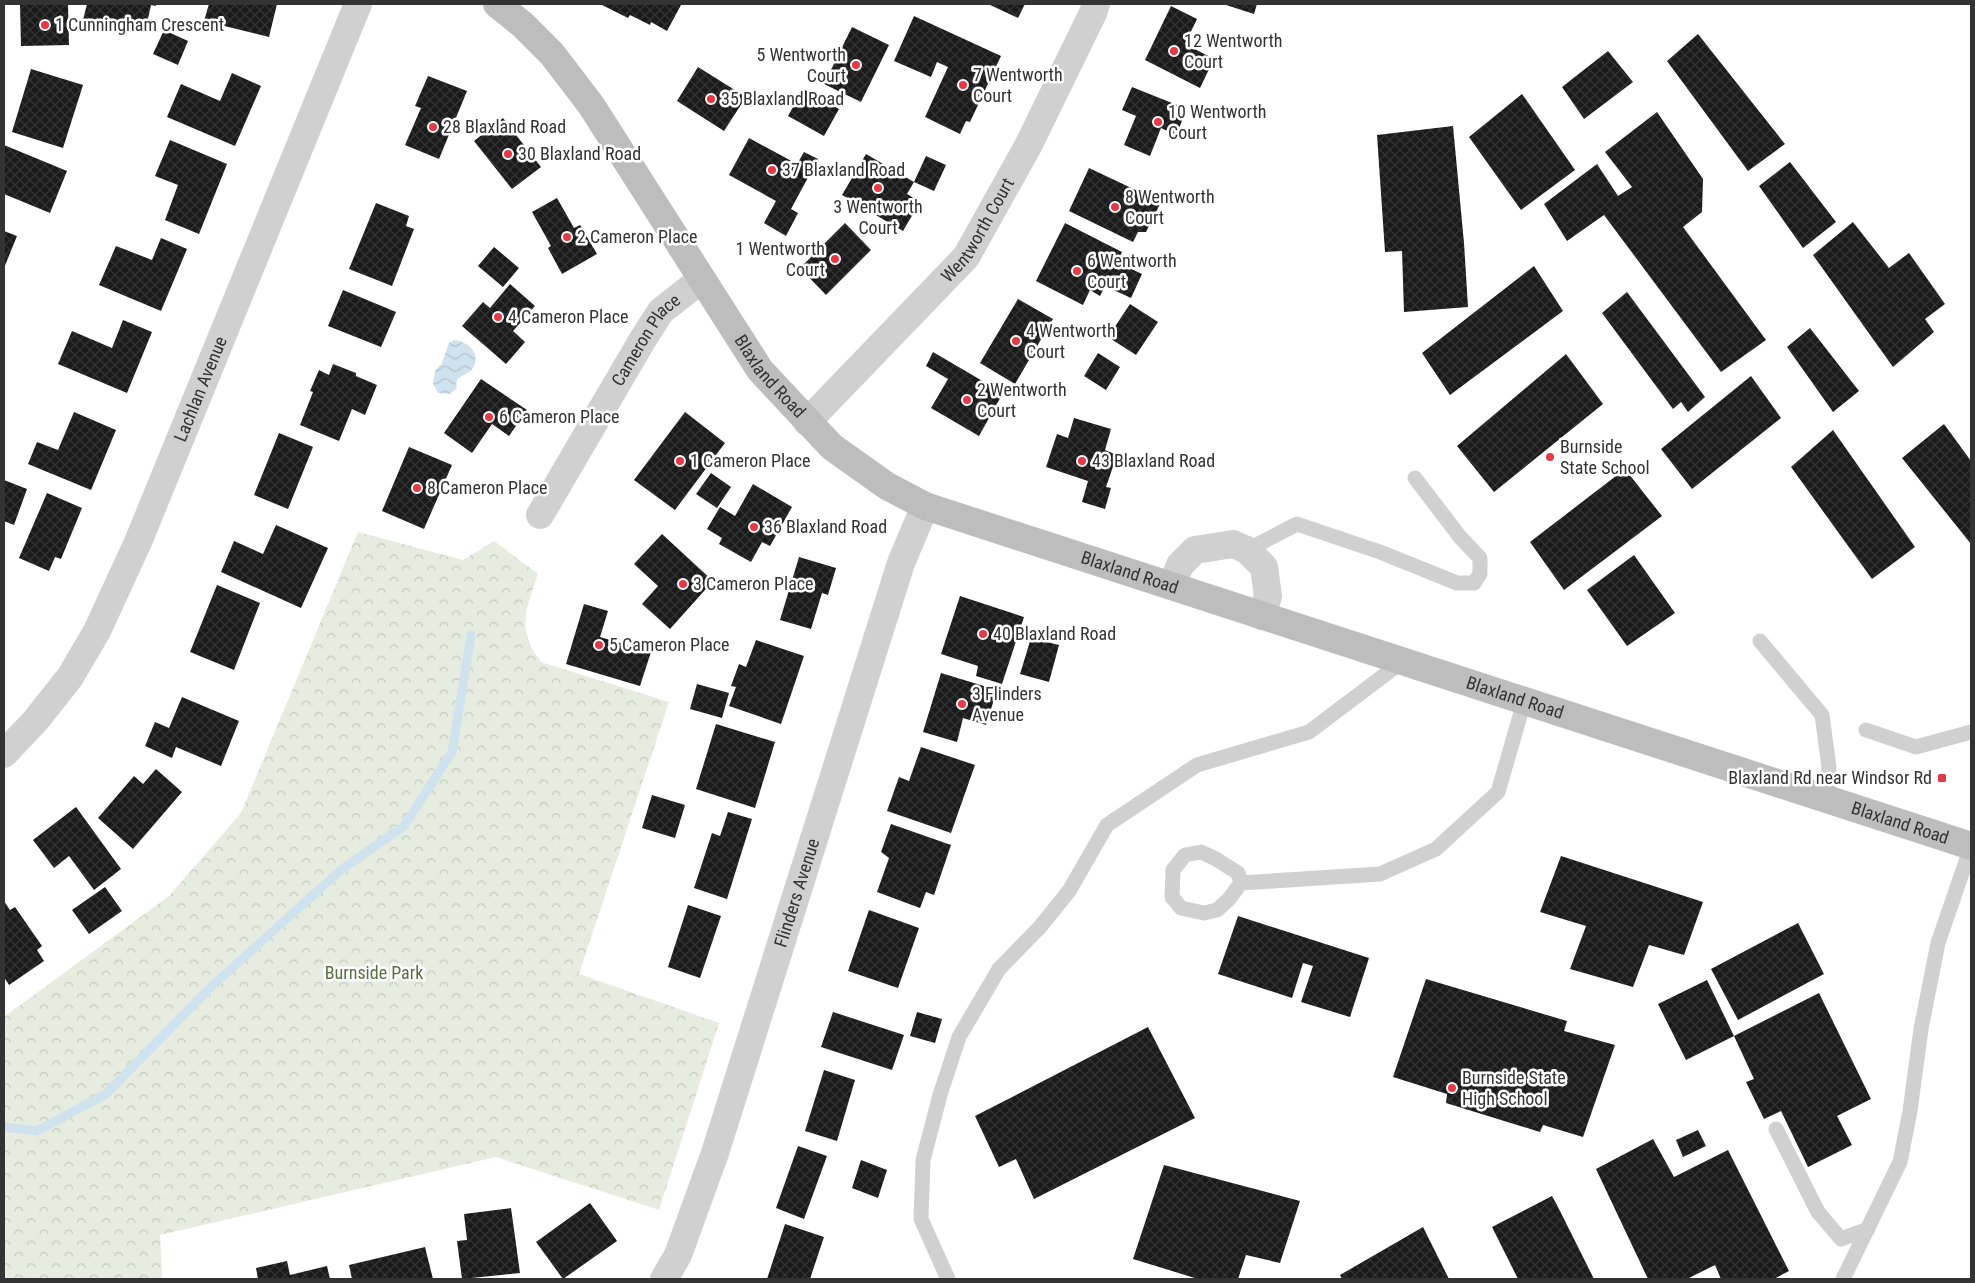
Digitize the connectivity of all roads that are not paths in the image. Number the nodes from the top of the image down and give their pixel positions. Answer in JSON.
{"nodes":[{"id":1,"x":358,"y":4,"type":"edge"},
{"id":2,"x":497,"y":4,"type":"edge"},
{"id":3,"x":1096,"y":4,"type":"edge"},
{"id":4,"x":702,"y":279,"type":"junction"},
{"id":5,"x":807,"y":422,"type":"junction"},
{"id":6,"x":1415,"y":478,"type":"dead end"},
{"id":7,"x":925,"y":506,"type":"junction"},
{"id":8,"x":540,"y":515,"type":"dead end"},
{"id":9,"x":1247,"y":550,"type":"junction"},
{"id":10,"x":1172,"y":586,"type":"junction"},
{"id":11,"x":1262,"y":616,"type":"junction"},
{"id":12,"x":1760,"y":641,"type":"dead end"},
{"id":13,"x":1403,"y":661,"type":"junction"},
{"id":14,"x":1524,"y":702,"type":"junction"},
{"id":15,"x":1866,"y":730,"type":"dead end"},
{"id":16,"x":1971,"y":732,"type":"edge"},
{"id":17,"x":4,"y":754,"type":"edge"},
{"id":18,"x":1827,"y":799,"type":"junction"},
{"id":19,"x":1971,"y":847,"type":"edge"},
{"id":20,"x":1241,"y":883,"type":"junction"},
{"id":21,"x":1776,"y":1129,"type":"dead end"},
{"id":22,"x":1868,"y":1229,"type":"junction"},
{"id":23,"x":664,"y":1279,"type":"edge"},
{"id":24,"x":948,"y":1279,"type":"edge"},
{"id":25,"x":1843,"y":1279,"type":"edge"}],
"edges":[{"from":1,"to":17,"type":"street","name":"Lachlan Avenue"},
{"from":2,"to":4,"type":"street","name":"Blaxland Road"},
{"from":3,"to":5,"type":"street","name":"Wentworth Court"},
{"from":4,"to":5,"type":"street","name":"Blaxland Road"},
{"from":4,"to":8,"type":"street","name":"Cameron Place"},
{"from":5,"to":7,"type":"street","name":"Blaxland Road"},
{"from":6,"to":9,"type":"lane"},
{"from":7,"to":10,"type":"street","name":"Blaxland Road"},
{"from":7,"to":23,"type":"street","name":"Flinders Avenue"},
{"from":9,"to":10,"type":"street"},
{"from":9,"to":11,"type":"street"},
{"from":10,"to":11,"type":"street","name":"Blaxland Road"},
{"from":11,"to":13,"type":"street","name":"Blaxland Road"},
{"from":12,"to":18,"type":"lane"},
{"from":13,"to":14,"type":"street","name":"Blaxland Road"},
{"from":13,"to":24,"type":"lane"},
{"from":14,"to":18,"type":"street","name":"Blaxland Road"},
{"from":14,"to":20,"type":"lane"},
{"from":15,"to":16,"type":"lane"},
{"from":18,"to":19,"type":"street","name":"Blaxland Road"},
{"from":19,"to":22,"type":"lane"},
{"from":20,"to":20,"type":"lane"},
{"from":21,"to":22,"type":"lane"},
{"from":22,"to":25,"type":"lane"}]}
